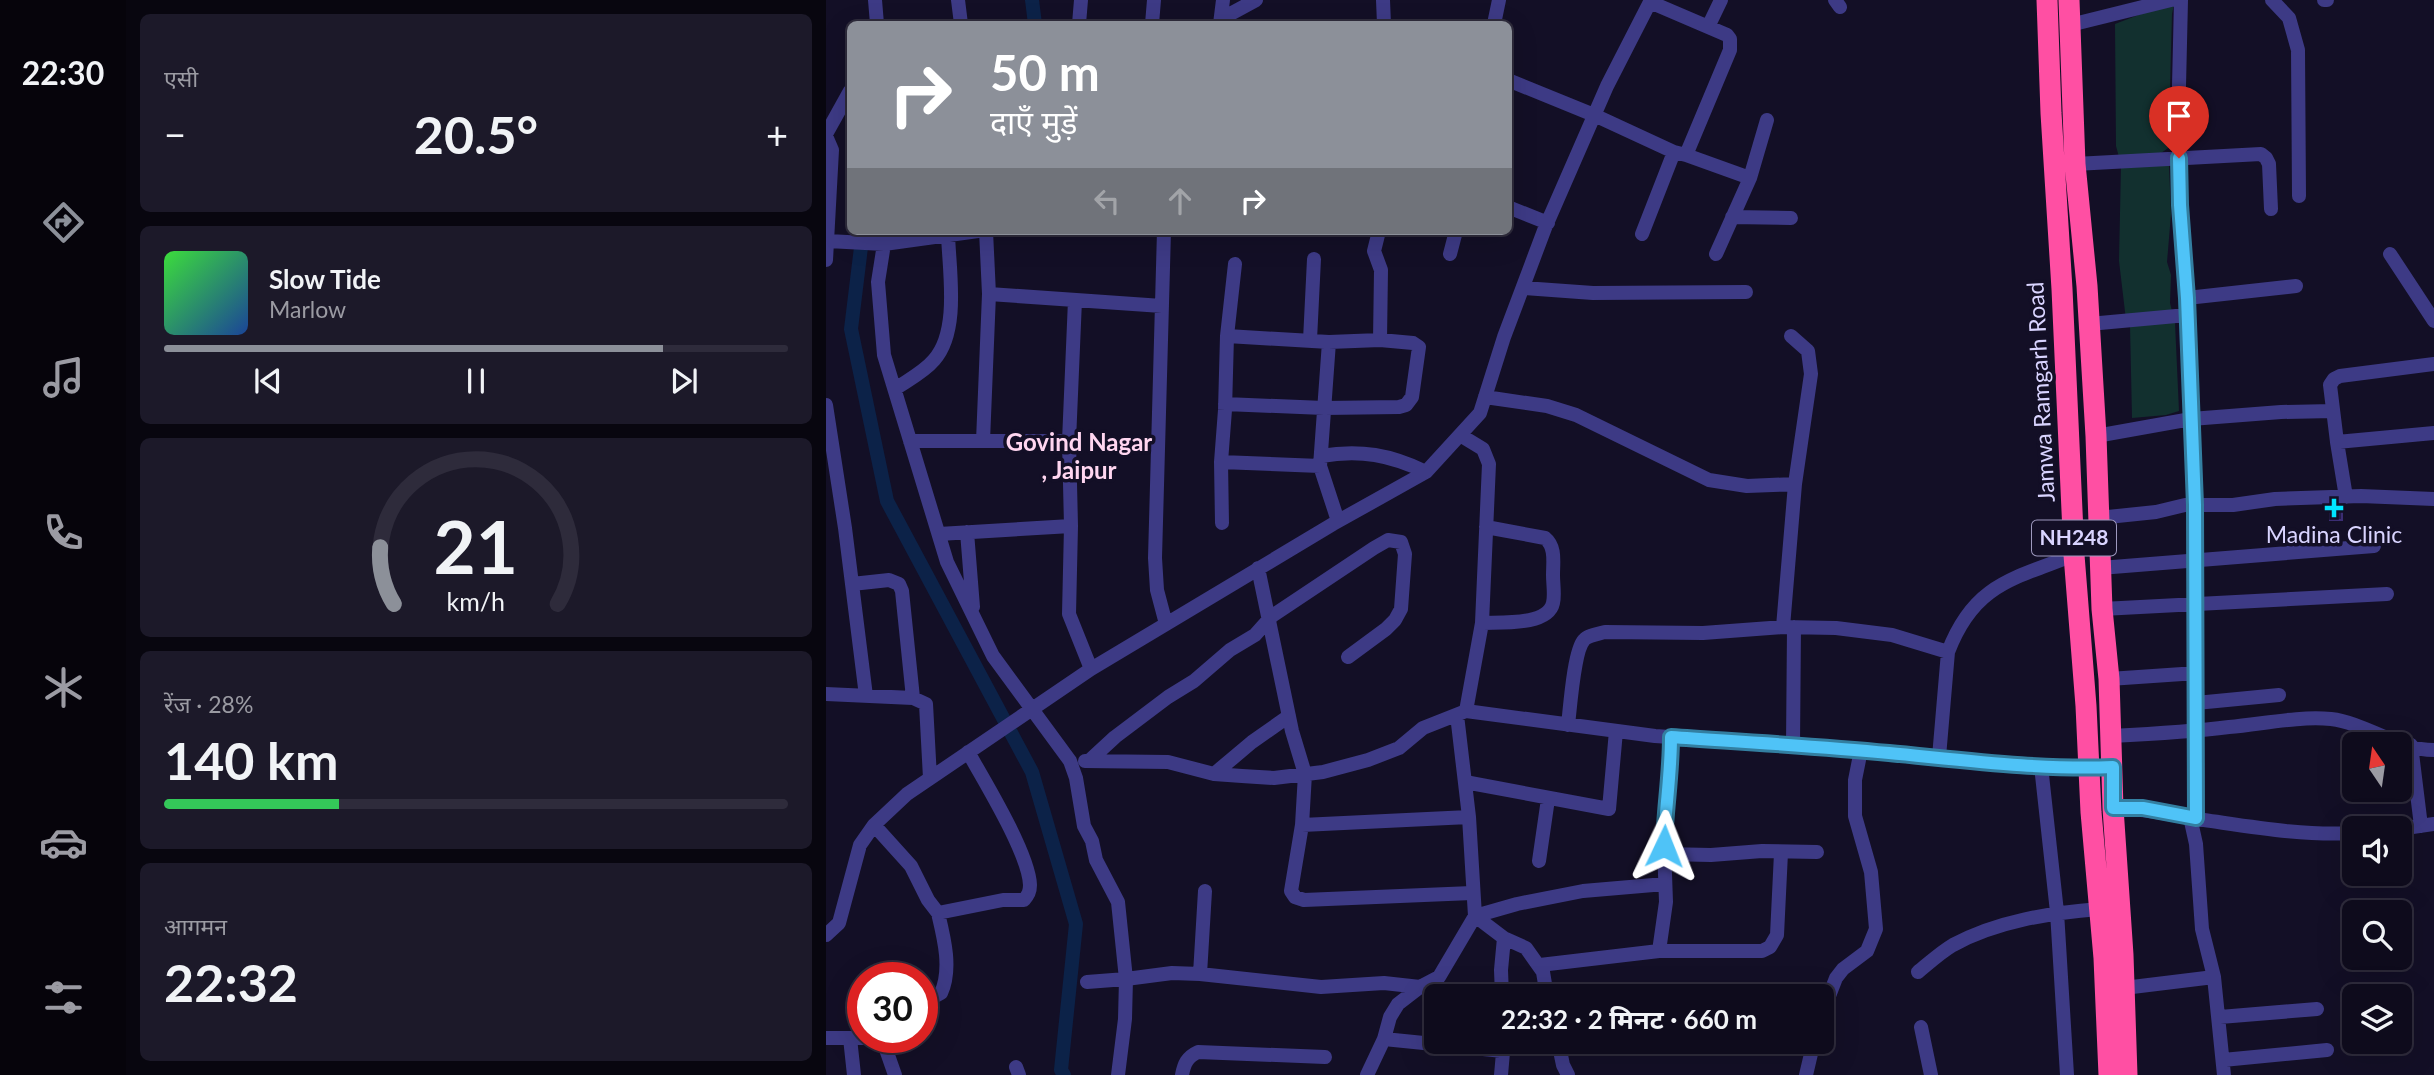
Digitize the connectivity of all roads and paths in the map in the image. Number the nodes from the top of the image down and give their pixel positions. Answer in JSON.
{"nodes":[{"id":1,"x":875,"y":0,"type":"edge"},
{"id":2,"x":958,"y":0,"type":"edge"},
{"id":3,"x":1081,"y":0,"type":"edge"},
{"id":4,"x":1154,"y":0,"type":"edge"},
{"id":5,"x":1223,"y":0,"type":"edge"},
{"id":6,"x":1256,"y":0,"type":"edge"},
{"id":7,"x":1499,"y":0,"type":"edge"},
{"id":8,"x":1721,"y":0,"type":"edge"},
{"id":9,"x":2047,"y":0,"type":"edge"},
{"id":10,"x":2171,"y":0,"type":"edge"},
{"id":11,"x":2181,"y":0,"type":"edge"},
{"id":12,"x":2272,"y":0,"type":"edge"},
{"id":13,"x":1650,"y":1,"type":"edge"},
{"id":14,"x":1381,"y":2,"type":"edge"},
{"id":15,"x":2070,"y":7,"type":"edge"},
{"id":16,"x":877,"y":21,"type":"edge"},
{"id":17,"x":961,"y":21,"type":"edge"},
{"id":18,"x":1079,"y":21,"type":"edge"},
{"id":19,"x":1152,"y":21,"type":"edge"},
{"id":20,"x":1221,"y":21,"type":"edge"},
{"id":21,"x":1223,"y":21,"type":"edge"},
{"id":22,"x":1384,"y":21,"type":"edge"},
{"id":23,"x":1495,"y":21,"type":"edge"},
{"id":24,"x":1709,"y":27,"type":"junction"},
{"id":25,"x":1512,"y":82,"type":"edge"},
{"id":26,"x":847,"y":96,"type":"edge"},
{"id":27,"x":1594,"y":115,"type":"junction"},
{"id":28,"x":1767,"y":120,"type":"dead end"},
{"id":29,"x":826,"y":135,"type":"edge"},
{"id":30,"x":1680,"y":153,"type":"junction"},
{"id":31,"x":2179,"y":158,"type":"junction"},
{"id":32,"x":2075,"y":163,"type":"junction"},
{"id":33,"x":1750,"y":178,"type":"junction"},
{"id":34,"x":2300,"y":196,"type":"dead end"},
{"id":35,"x":2271,"y":208,"type":"dead end"},
{"id":36,"x":1512,"y":209,"type":"edge"},
{"id":37,"x":1732,"y":217,"type":"junction"},
{"id":38,"x":1791,"y":219,"type":"dead end"},
{"id":39,"x":1548,"y":223,"type":"junction"},
{"id":40,"x":1642,"y":234,"type":"dead end"},
{"id":41,"x":940,"y":235,"type":"edge"},
{"id":42,"x":948,"y":235,"type":"edge"},
{"id":43,"x":986,"y":235,"type":"edge"},
{"id":44,"x":1164,"y":235,"type":"edge"},
{"id":45,"x":1378,"y":235,"type":"edge"},
{"id":46,"x":1455,"y":235,"type":"edge"},
{"id":47,"x":835,"y":241,"type":"junction"},
{"id":48,"x":878,"y":243,"type":"junction"},
{"id":49,"x":1450,"y":254,"type":"dead end"},
{"id":50,"x":1716,"y":254,"type":"dead end"},
{"id":51,"x":2390,"y":254,"type":"dead end"},
{"id":52,"x":1314,"y":259,"type":"dead end"},
{"id":53,"x":826,"y":260,"type":"edge"},
{"id":54,"x":1235,"y":264,"type":"dead end"},
{"id":55,"x":2296,"y":286,"type":"dead end"},
{"id":56,"x":1523,"y":288,"type":"junction"},
{"id":57,"x":1746,"y":292,"type":"dead end"},
{"id":58,"x":989,"y":294,"type":"junction"},
{"id":59,"x":2187,"y":298,"type":"junction"},
{"id":60,"x":1075,"y":300,"type":"junction"},
{"id":61,"x":1161,"y":306,"type":"junction"},
{"id":62,"x":2187,"y":315,"type":"junction"},
{"id":63,"x":2434,"y":321,"type":"edge"},
{"id":64,"x":2089,"y":324,"type":"junction"},
{"id":65,"x":1227,"y":336,"type":"junction"},
{"id":66,"x":1791,"y":336,"type":"dead end"},
{"id":67,"x":1310,"y":340,"type":"junction"},
{"id":68,"x":1380,"y":340,"type":"junction"},
{"id":69,"x":1329,"y":342,"type":"junction"},
{"id":70,"x":2434,"y":364,"type":"edge"},
{"id":71,"x":895,"y":389,"type":"junction"},
{"id":72,"x":1485,"y":397,"type":"junction"},
{"id":73,"x":1225,"y":404,"type":"junction"},
{"id":74,"x":826,"y":405,"type":"edge"},
{"id":75,"x":1324,"y":408,"type":"junction"},
{"id":76,"x":2333,"y":411,"type":"junction"},
{"id":77,"x":2191,"y":419,"type":"junction"},
{"id":78,"x":2434,"y":433,"type":"edge"},
{"id":79,"x":1460,"y":435,"type":"junction"},
{"id":80,"x":2096,"y":436,"type":"junction"},
{"id":81,"x":911,"y":441,"type":"junction"},
{"id":82,"x":983,"y":441,"type":"junction"},
{"id":83,"x":1069,"y":441,"type":"junction"},
{"id":84,"x":2337,"y":442,"type":"junction"},
{"id":85,"x":1321,"y":461,"type":"junction"},
{"id":86,"x":1222,"y":462,"type":"junction"},
{"id":87,"x":1426,"y":472,"type":"junction"},
{"id":88,"x":1795,"y":484,"type":"junction"},
{"id":89,"x":2346,"y":497,"type":"junction"},
{"id":90,"x":2434,"y":499,"type":"edge"},
{"id":91,"x":2195,"y":505,"type":"junction"},
{"id":92,"x":2098,"y":518,"type":"junction"},
{"id":93,"x":1338,"y":521,"type":"junction"},
{"id":94,"x":1222,"y":523,"type":"dead end"},
{"id":95,"x":1071,"y":526,"type":"junction"},
{"id":96,"x":1486,"y":527,"type":"junction"},
{"id":97,"x":967,"y":532,"type":"junction"},
{"id":98,"x":939,"y":534,"type":"junction"},
{"id":99,"x":2374,"y":545,"type":"dead end"},
{"id":100,"x":2074,"y":555,"type":"junction"},
{"id":101,"x":2196,"y":560,"type":"junction"},
{"id":102,"x":1258,"y":568,"type":"junction"},
{"id":103,"x":2100,"y":568,"type":"junction"},
{"id":104,"x":852,"y":584,"type":"junction"},
{"id":105,"x":2387,"y":594,"type":"dead end"},
{"id":106,"x":2196,"y":603,"type":"junction"},
{"id":107,"x":2102,"y":609,"type":"junction"},
{"id":108,"x":974,"y":618,"type":"junction"},
{"id":109,"x":1270,"y":619,"type":"junction"},
{"id":110,"x":1482,"y":623,"type":"junction"},
{"id":111,"x":1166,"y":624,"type":"junction"},
{"id":112,"x":1788,"y":627,"type":"junction"},
{"id":113,"x":1948,"y":652,"type":"junction"},
{"id":114,"x":1348,"y":657,"type":"dead end"},
{"id":115,"x":1091,"y":669,"type":"junction"},
{"id":116,"x":2197,"y":673,"type":"junction"},
{"id":117,"x":2109,"y":679,"type":"junction"},
{"id":118,"x":826,"y":694,"type":"edge"},
{"id":119,"x":2279,"y":695,"type":"dead end"},
{"id":120,"x":866,"y":696,"type":"junction"},
{"id":121,"x":913,"y":698,"type":"junction"},
{"id":122,"x":2196,"y":703,"type":"junction"},
{"id":123,"x":1025,"y":713,"type":"junction"},
{"id":124,"x":1462,"y":713,"type":"junction"},
{"id":125,"x":1289,"y":716,"type":"junction"},
{"id":126,"x":1568,"y":724,"type":"junction"},
{"id":127,"x":1616,"y":731,"type":"junction"},
{"id":128,"x":2196,"y":731,"type":"junction"},
{"id":129,"x":2375,"y":732,"type":"edge"},
{"id":130,"x":2111,"y":736,"type":"junction"},
{"id":131,"x":1671,"y":737,"type":"junction"},
{"id":132,"x":1793,"y":745,"type":"junction"},
{"id":133,"x":2412,"y":745,"type":"edge"},
{"id":134,"x":1861,"y":750,"type":"junction"},
{"id":135,"x":2412,"y":750,"type":"edge"},
{"id":136,"x":2434,"y":750,"type":"edge"},
{"id":137,"x":968,"y":752,"type":"junction"},
{"id":138,"x":1939,"y":757,"type":"junction"},
{"id":139,"x":1070,"y":761,"type":"junction"},
{"id":140,"x":1089,"y":761,"type":"junction"},
{"id":141,"x":2041,"y":766,"type":"junction"},
{"id":142,"x":2113,"y":767,"type":"junction"},
{"id":143,"x":2088,"y":768,"type":"junction"},
{"id":144,"x":1214,"y":774,"type":"junction"},
{"id":145,"x":1305,"y":774,"type":"junction"},
{"id":146,"x":930,"y":778,"type":"junction"},
{"id":147,"x":1465,"y":782,"type":"junction"},
{"id":148,"x":1548,"y":799,"type":"junction"},
{"id":149,"x":2113,"y":808,"type":"junction"},
{"id":150,"x":1469,"y":817,"type":"junction"},
{"id":151,"x":2193,"y":818,"type":"junction"},
{"id":152,"x":874,"y":825,"type":"junction"},
{"id":153,"x":1302,"y":825,"type":"junction"},
{"id":154,"x":2427,"y":825,"type":"edge"},
{"id":155,"x":2342,"y":834,"type":"edge"},
{"id":156,"x":1817,"y":852,"type":"dead end"},
{"id":157,"x":1781,"y":853,"type":"junction"},
{"id":158,"x":1664,"y":854,"type":"junction"},
{"id":159,"x":1539,"y":861,"type":"dead end"},
{"id":160,"x":1665,"y":884,"type":"junction"},
{"id":161,"x":1205,"y":891,"type":"dead end"},
{"id":162,"x":1472,"y":893,"type":"junction"},
{"id":163,"x":2099,"y":909,"type":"junction"},
{"id":164,"x":2057,"y":912,"type":"junction"},
{"id":165,"x":938,"y":913,"type":"junction"},
{"id":166,"x":1475,"y":916,"type":"junction"},
{"id":167,"x":826,"y":936,"type":"edge"},
{"id":168,"x":1504,"y":938,"type":"junction"},
{"id":169,"x":1659,"y":951,"type":"junction"},
{"id":170,"x":1540,"y":965,"type":"junction"},
{"id":171,"x":1918,"y":972,"type":"dead end"},
{"id":172,"x":1200,"y":974,"type":"junction"},
{"id":173,"x":2214,"y":977,"type":"junction"},
{"id":174,"x":1126,"y":979,"type":"junction"},
{"id":175,"x":1087,"y":982,"type":"dead end"},
{"id":176,"x":1501,"y":984,"type":"edge"},
{"id":177,"x":1546,"y":984,"type":"edge"},
{"id":178,"x":1834,"y":984,"type":"edge"},
{"id":179,"x":1420,"y":987,"type":"junction"},
{"id":180,"x":2124,"y":988,"type":"junction"},
{"id":181,"x":938,"y":995,"type":"edge"},
{"id":182,"x":2317,"y":1009,"type":"dead end"},
{"id":183,"x":2220,"y":1017,"type":"junction"},
{"id":184,"x":1921,"y":1027,"type":"dead end"},
{"id":185,"x":826,"y":1038,"type":"edge"},
{"id":186,"x":847,"y":1038,"type":"edge"},
{"id":187,"x":1384,"y":1039,"type":"junction"},
{"id":188,"x":1424,"y":1041,"type":"edge"},
{"id":189,"x":2327,"y":1050,"type":"dead end"},
{"id":190,"x":852,"y":1053,"type":"edge"},
{"id":191,"x":887,"y":1053,"type":"edge"},
{"id":192,"x":1502,"y":1054,"type":"edge"},
{"id":193,"x":1561,"y":1054,"type":"edge"},
{"id":194,"x":1811,"y":1054,"type":"edge"},
{"id":195,"x":1325,"y":1057,"type":"dead end"},
{"id":196,"x":2224,"y":1068,"type":"edge"},
{"id":197,"x":854,"y":1075,"type":"edge"},
{"id":198,"x":895,"y":1075,"type":"edge"},
{"id":199,"x":1118,"y":1075,"type":"edge"},
{"id":200,"x":1182,"y":1075,"type":"edge"},
{"id":201,"x":1367,"y":1075,"type":"edge"},
{"id":202,"x":1501,"y":1075,"type":"edge"},
{"id":203,"x":1568,"y":1075,"type":"edge"},
{"id":204,"x":1806,"y":1075,"type":"edge"},
{"id":205,"x":1931,"y":1075,"type":"edge"},
{"id":206,"x":2067,"y":1075,"type":"edge"},
{"id":207,"x":2109,"y":1075,"type":"edge"},
{"id":208,"x":2127,"y":1075,"type":"edge"}],
"edges":[{"from":1,"to":16,"type":"street"},
{"from":2,"to":17,"type":"street"},
{"from":3,"to":18,"type":"street"},
{"from":4,"to":19,"type":"street"},
{"from":5,"to":20,"type":"street"},
{"from":6,"to":21,"type":"street"},
{"from":7,"to":23,"type":"street"},
{"from":8,"to":24,"type":"street"},
{"from":9,"to":100,"type":"highway","name":"Jamwa Ramgarh Road","number":"NH248"},
{"from":10,"to":15,"type":"street"},
{"from":11,"to":31,"type":"street"},
{"from":12,"to":34,"type":"street"},
{"from":13,"to":24,"type":"street"},
{"from":13,"to":27,"type":"street"},
{"from":14,"to":22,"type":"street"},
{"from":15,"to":32,"type":"highway","number":"NH248"},
{"from":24,"to":30,"type":"street"},
{"from":25,"to":27,"type":"street"},
{"from":26,"to":29,"type":"street"},
{"from":27,"to":30,"type":"street"},
{"from":27,"to":39,"type":"street"},
{"from":28,"to":33,"type":"street"},
{"from":29,"to":47,"type":"street"},
{"from":30,"to":33,"type":"street"},
{"from":30,"to":40,"type":"street"},
{"from":31,"to":32,"type":"street"},
{"from":31,"to":35,"type":"street"},
{"from":31,"to":59,"type":"street"},
{"from":32,"to":64,"type":"highway","number":"NH248"},
{"from":33,"to":37,"type":"street"},
{"from":36,"to":39,"type":"street"},
{"from":37,"to":38,"type":"street"},
{"from":37,"to":50,"type":"street"},
{"from":39,"to":56,"type":"street"},
{"from":41,"to":48,"type":"street"},
{"from":42,"to":71,"type":"street"},
{"from":43,"to":58,"type":"street"},
{"from":44,"to":61,"type":"street"},
{"from":45,"to":68,"type":"street"},
{"from":46,"to":49,"type":"street"},
{"from":47,"to":48,"type":"street"},
{"from":47,"to":53,"type":"street"},
{"from":48,"to":71,"type":"street"},
{"from":51,"to":63,"type":"street"},
{"from":52,"to":67,"type":"street"},
{"from":54,"to":65,"type":"street"},
{"from":55,"to":59,"type":"street"},
{"from":56,"to":57,"type":"street"},
{"from":56,"to":72,"type":"street"},
{"from":58,"to":60,"type":"street"},
{"from":58,"to":82,"type":"street"},
{"from":59,"to":62,"type":"street"},
{"from":60,"to":61,"type":"street"},
{"from":60,"to":83,"type":"street"},
{"from":61,"to":111,"type":"street"},
{"from":62,"to":64,"type":"street"},
{"from":62,"to":77,"type":"street"},
{"from":64,"to":80,"type":"highway","number":"NH248"},
{"from":65,"to":67,"type":"street"},
{"from":65,"to":73,"type":"street"},
{"from":66,"to":88,"type":"street"},
{"from":67,"to":69,"type":"street"},
{"from":68,"to":69,"type":"street"},
{"from":68,"to":75,"type":"street"},
{"from":69,"to":75,"type":"street"},
{"from":70,"to":76,"type":"street"},
{"from":71,"to":81,"type":"street"},
{"from":72,"to":79,"type":"street"},
{"from":72,"to":88,"type":"street"},
{"from":73,"to":75,"type":"street"},
{"from":73,"to":86,"type":"street"},
{"from":74,"to":104,"type":"street"},
{"from":75,"to":85,"type":"street"},
{"from":76,"to":77,"type":"street"},
{"from":76,"to":84,"type":"street"},
{"from":77,"to":80,"type":"street"},
{"from":77,"to":91,"type":"street"},
{"from":78,"to":84,"type":"street"},
{"from":79,"to":87,"type":"street"},
{"from":79,"to":96,"type":"street"},
{"from":80,"to":92,"type":"highway","number":"NH248"},
{"from":81,"to":82,"type":"street"},
{"from":81,"to":98,"type":"street"},
{"from":82,"to":83,"type":"street"},
{"from":83,"to":95,"type":"street"},
{"from":84,"to":89,"type":"street"},
{"from":85,"to":86,"type":"street"},
{"from":85,"to":87,"type":"street"},
{"from":85,"to":93,"type":"street"},
{"from":86,"to":94,"type":"street"},
{"from":87,"to":93,"type":"street"},
{"from":88,"to":112,"type":"street"},
{"from":89,"to":90,"type":"street"},
{"from":89,"to":91,"type":"street"},
{"from":91,"to":92,"type":"street"},
{"from":91,"to":101,"type":"street"},
{"from":92,"to":103,"type":"highway","number":"NH248"},
{"from":93,"to":102,"type":"street"},
{"from":95,"to":97,"type":"street"},
{"from":95,"to":115,"type":"street"},
{"from":96,"to":110,"type":"street"},
{"from":96,"to":110,"type":"street"},
{"from":97,"to":98,"type":"street"},
{"from":97,"to":108,"type":"street"},
{"from":98,"to":108,"type":"street"},
{"from":99,"to":101,"type":"street"},
{"from":100,"to":113,"type":"street"},
{"from":100,"to":143,"type":"highway","name":"Jamwa Ramgarh Road","number":"NH248"},
{"from":101,"to":103,"type":"street"},
{"from":101,"to":106,"type":"street"},
{"from":102,"to":109,"type":"street"},
{"from":102,"to":111,"type":"street"},
{"from":103,"to":107,"type":"highway","number":"NH248"},
{"from":104,"to":120,"type":"street"},
{"from":104,"to":121,"type":"street"},
{"from":105,"to":106,"type":"street"},
{"from":106,"to":107,"type":"street"},
{"from":106,"to":116,"type":"street"},
{"from":107,"to":117,"type":"highway","number":"NH248"},
{"from":108,"to":123,"type":"street"},
{"from":109,"to":114,"type":"street"},
{"from":109,"to":125,"type":"street"},
{"from":109,"to":140,"type":"street"},
{"from":110,"to":124,"type":"street"},
{"from":111,"to":115,"type":"street"},
{"from":112,"to":113,"type":"street"},
{"from":112,"to":126,"type":"street"},
{"from":112,"to":132,"type":"street"},
{"from":113,"to":138,"type":"street"},
{"from":115,"to":123,"type":"street"},
{"from":116,"to":117,"type":"street"},
{"from":116,"to":122,"type":"street"},
{"from":117,"to":130,"type":"highway","number":"NH248"},
{"from":118,"to":120,"type":"street"},
{"from":119,"to":122,"type":"street"},
{"from":120,"to":121,"type":"street"},
{"from":121,"to":146,"type":"street"},
{"from":122,"to":128,"type":"street"},
{"from":123,"to":137,"type":"street"},
{"from":123,"to":139,"type":"street"},
{"from":124,"to":126,"type":"street"},
{"from":124,"to":145,"type":"street"},
{"from":124,"to":147,"type":"street"},
{"from":125,"to":144,"type":"street"},
{"from":125,"to":145,"type":"street"},
{"from":126,"to":127,"type":"street"},
{"from":127,"to":131,"type":"street"},
{"from":127,"to":148,"type":"street"},
{"from":128,"to":129,"type":"street"},
{"from":128,"to":130,"type":"street"},
{"from":128,"to":151,"type":"street"},
{"from":130,"to":142,"type":"highway","number":"NH248"},
{"from":131,"to":132,"type":"street"},
{"from":131,"to":158,"type":"street"},
{"from":132,"to":134,"type":"street"},
{"from":133,"to":136,"type":"street"},
{"from":134,"to":138,"type":"street"},
{"from":134,"to":178,"type":"street"},
{"from":135,"to":154,"type":"street"},
{"from":137,"to":146,"type":"street"},
{"from":137,"to":165,"type":"street"},
{"from":138,"to":141,"type":"street"},
{"from":139,"to":140,"type":"street"},
{"from":139,"to":174,"type":"street"},
{"from":140,"to":144,"type":"street"},
{"from":141,"to":143,"type":"street"},
{"from":141,"to":164,"type":"street"},
{"from":142,"to":143,"type":"street"},
{"from":142,"to":149,"type":"highway","number":"NH248"},
{"from":143,"to":163,"type":"highway","name":"Jamwa Ramgarh Road","number":"NH248"},
{"from":144,"to":145,"type":"street"},
{"from":145,"to":153,"type":"street"},
{"from":146,"to":152,"type":"street"},
{"from":147,"to":148,"type":"street"},
{"from":147,"to":150,"type":"street"},
{"from":148,"to":159,"type":"street"},
{"from":149,"to":151,"type":"street"},
{"from":149,"to":180,"type":"highway","number":"NH248"},
{"from":150,"to":153,"type":"street"},
{"from":150,"to":162,"type":"street"},
{"from":151,"to":155,"type":"street"},
{"from":151,"to":173,"type":"street"},
{"from":152,"to":165,"type":"street"},
{"from":152,"to":167,"type":"street"},
{"from":153,"to":162,"type":"street"},
{"from":156,"to":157,"type":"street"},
{"from":157,"to":158,"type":"street"},
{"from":157,"to":169,"type":"street"},
{"from":158,"to":160,"type":"street"},
{"from":160,"to":166,"type":"street"},
{"from":160,"to":169,"type":"street"},
{"from":161,"to":172,"type":"street"},
{"from":162,"to":166,"type":"street"},
{"from":163,"to":164,"type":"street"},
{"from":163,"to":207,"type":"highway","name":"Jamwa Ramgarh Road","number":"NH248"},
{"from":164,"to":171,"type":"street"},
{"from":164,"to":206,"type":"street"},
{"from":165,"to":181,"type":"street"},
{"from":166,"to":168,"type":"street"},
{"from":166,"to":179,"type":"street"},
{"from":168,"to":170,"type":"street"},
{"from":168,"to":176,"type":"street"},
{"from":169,"to":170,"type":"street"},
{"from":170,"to":177,"type":"street"},
{"from":172,"to":174,"type":"street"},
{"from":172,"to":179,"type":"street"},
{"from":173,"to":180,"type":"street"},
{"from":173,"to":183,"type":"street"},
{"from":174,"to":175,"type":"street"},
{"from":174,"to":199,"type":"street"},
{"from":179,"to":187,"type":"street"},
{"from":180,"to":208,"type":"highway","number":"NH248"},
{"from":182,"to":183,"type":"street"},
{"from":183,"to":196,"type":"street"},
{"from":184,"to":205,"type":"street"},
{"from":185,"to":186,"type":"street"},
{"from":187,"to":188,"type":"street"},
{"from":187,"to":201,"type":"street"},
{"from":189,"to":196,"type":"street"},
{"from":190,"to":197,"type":"street"},
{"from":191,"to":198,"type":"street"},
{"from":192,"to":202,"type":"street"},
{"from":193,"to":203,"type":"street"},
{"from":194,"to":204,"type":"street"},
{"from":195,"to":200,"type":"street"}]}
